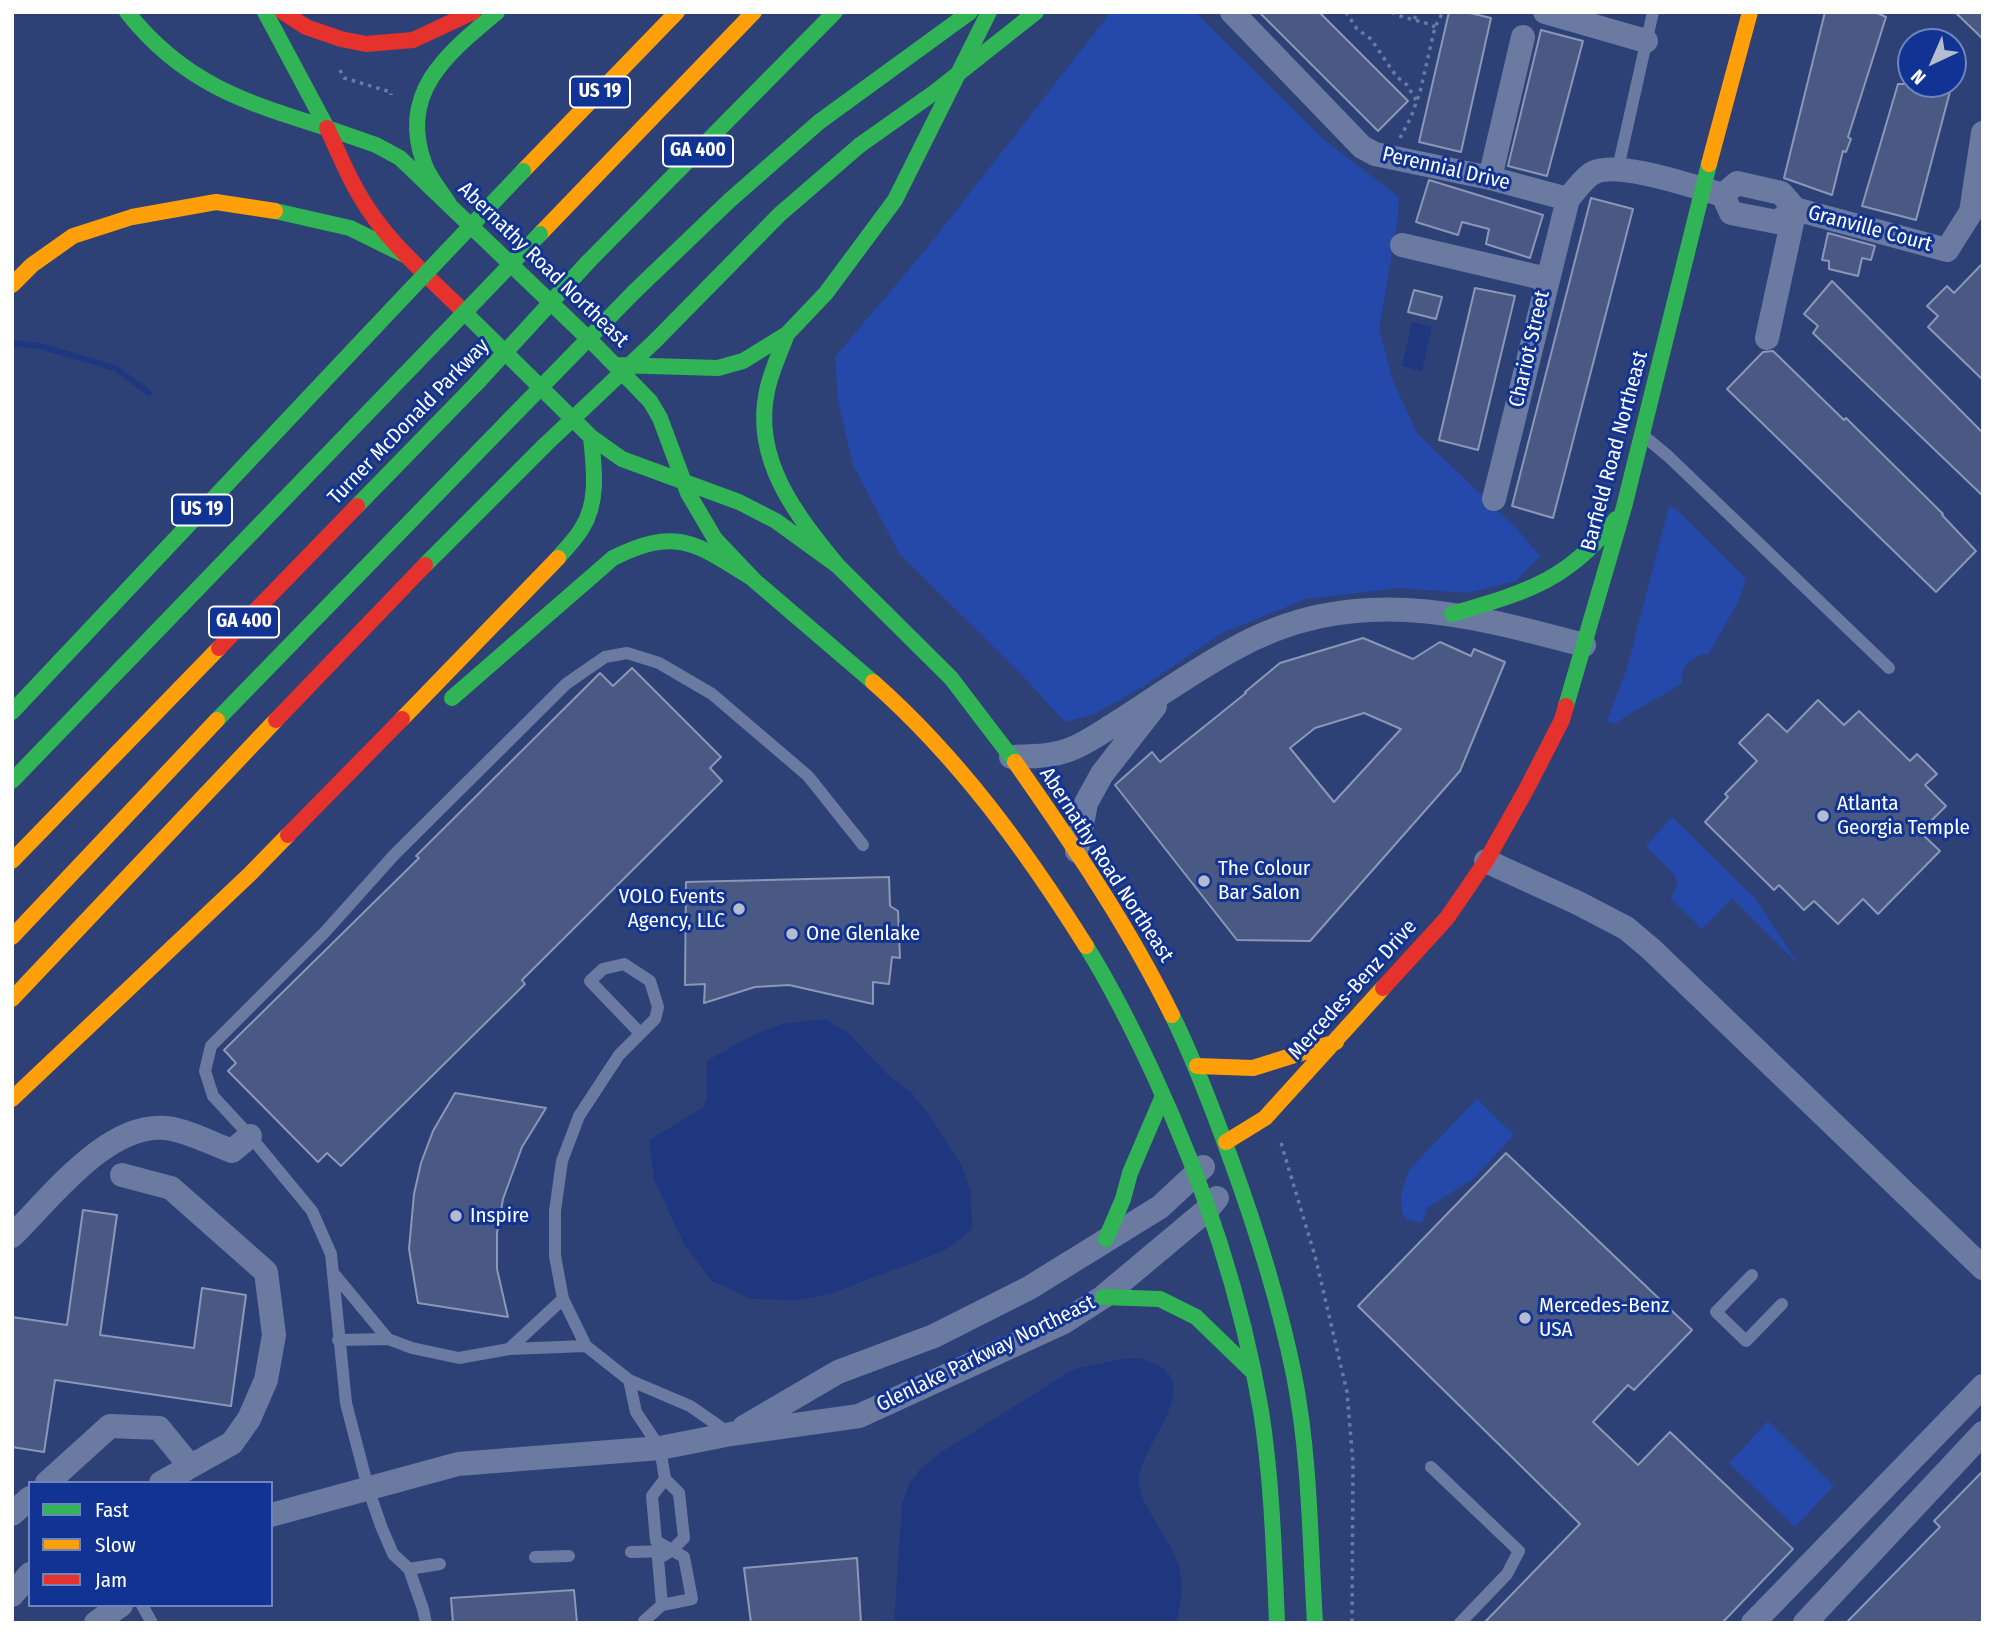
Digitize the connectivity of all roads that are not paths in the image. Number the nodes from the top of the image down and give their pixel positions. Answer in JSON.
{"nodes":[{"id":1,"x":127,"y":12,"type":"edge"},
{"id":2,"x":265,"y":12,"type":"edge"},
{"id":3,"x":283,"y":12,"type":"edge"},
{"id":4,"x":473,"y":12,"type":"edge"},
{"id":5,"x":497,"y":12,"type":"edge"},
{"id":6,"x":677,"y":12,"type":"edge"},
{"id":7,"x":754,"y":12,"type":"edge"},
{"id":8,"x":835,"y":12,"type":"edge"},
{"id":9,"x":970,"y":12,"type":"edge"},
{"id":10,"x":989,"y":12,"type":"edge"},
{"id":11,"x":1036,"y":12,"type":"edge"},
{"id":12,"x":1232,"y":12,"type":"edge"},
{"id":13,"x":1545,"y":12,"type":"edge"},
{"id":14,"x":1653,"y":12,"type":"edge"},
{"id":15,"x":1750,"y":12,"type":"edge"},
{"id":16,"x":1595,"y":19,"type":"edge"},
{"id":17,"x":1523,"y":37,"type":"dead end"},
{"id":18,"x":1646,"y":41,"type":"junction"},
{"id":19,"x":327,"y":128,"type":"junction"},
{"id":20,"x":1983,"y":133,"type":"edge"},
{"id":21,"x":1618,"y":168,"type":"junction"},
{"id":22,"x":1490,"y":178,"type":"junction"},
{"id":23,"x":1712,"y":192,"type":"junction"},
{"id":24,"x":1568,"y":199,"type":"junction"},
{"id":25,"x":449,"y":204,"type":"junction"},
{"id":26,"x":1795,"y":209,"type":"junction"},
{"id":27,"x":540,"y":234,"type":"joint"},
{"id":28,"x":1402,"y":245,"type":"dead end"},
{"id":29,"x":407,"y":256,"type":"junction"},
{"id":30,"x":1547,"y":279,"type":"junction"},
{"id":31,"x":12,"y":285,"type":"edge"},
{"id":32,"x":787,"y":334,"type":"junction"},
{"id":33,"x":1767,"y":338,"type":"dead end"},
{"id":34,"x":616,"y":365,"type":"junction"},
{"id":35,"x":1642,"y":435,"type":"junction"},
{"id":36,"x":590,"y":437,"type":"junction"},
{"id":37,"x":681,"y":479,"type":"junction"},
{"id":38,"x":1494,"y":499,"type":"dead end"},
{"id":39,"x":1624,"y":507,"type":"junction"},
{"id":40,"x":838,"y":566,"type":"junction"},
{"id":41,"x":750,"y":577,"type":"junction"},
{"id":42,"x":1452,"y":614,"type":"junction"},
{"id":43,"x":1584,"y":645,"type":"junction"},
{"id":44,"x":1889,"y":668,"type":"dead end"},
{"id":45,"x":1167,"y":692,"type":"junction"},
{"id":46,"x":436,"y":711,"type":"dead end"},
{"id":47,"x":12,"y":712,"type":"edge"},
{"id":48,"x":405,"y":738,"type":"dead end"},
{"id":49,"x":1011,"y":757,"type":"junction"},
{"id":50,"x":12,"y":781,"type":"edge"},
{"id":51,"x":863,"y":845,"type":"dead end"},
{"id":52,"x":1077,"y":851,"type":"junction"},
{"id":53,"x":12,"y":861,"type":"edge"},
{"id":54,"x":1486,"y":861,"type":"junction"},
{"id":55,"x":250,"y":874,"type":"junction"},
{"id":56,"x":1472,"y":881,"type":"joint"},
{"id":57,"x":12,"y":937,"type":"edge"},
{"id":58,"x":12,"y":999,"type":"edge"},
{"id":59,"x":640,"y":1033,"type":"junction"},
{"id":60,"x":1336,"y":1042,"type":"junction"},
{"id":61,"x":1197,"y":1066,"type":"junction"},
{"id":62,"x":1163,"y":1096,"type":"junction"},
{"id":63,"x":12,"y":1099,"type":"edge"},
{"id":64,"x":1260,"y":1123,"type":"junction"},
{"id":65,"x":250,"y":1136,"type":"junction"},
{"id":66,"x":1226,"y":1142,"type":"junction"},
{"id":67,"x":1196,"y":1174,"type":"junction"},
{"id":68,"x":1237,"y":1174,"type":"junction"},
{"id":69,"x":122,"y":1175,"type":"dead end"},
{"id":70,"x":1208,"y":1209,"type":"junction"},
{"id":71,"x":12,"y":1236,"type":"edge"},
{"id":72,"x":1106,"y":1239,"type":"junction"},
{"id":73,"x":1983,"y":1268,"type":"edge"},
{"id":74,"x":335,"y":1275,"type":"junction"},
{"id":75,"x":1752,"y":1275,"type":"dead end"},
{"id":76,"x":1103,"y":1297,"type":"junction"},
{"id":77,"x":564,"y":1299,"type":"junction"},
{"id":78,"x":1783,"y":1304,"type":"dead end"},
{"id":79,"x":388,"y":1339,"type":"junction"},
{"id":80,"x":338,"y":1340,"type":"junction"},
{"id":81,"x":586,"y":1346,"type":"junction"},
{"id":82,"x":509,"y":1349,"type":"junction"},
{"id":83,"x":1254,"y":1373,"type":"junction"},
{"id":84,"x":629,"y":1380,"type":"junction"},
{"id":85,"x":1983,"y":1386,"type":"edge"},
{"id":86,"x":1983,"y":1433,"type":"edge"},
{"id":87,"x":731,"y":1434,"type":"junction"},
{"id":88,"x":660,"y":1448,"type":"junction"},
{"id":89,"x":190,"y":1466,"type":"junction"},
{"id":90,"x":1431,"y":1467,"type":"dead end"},
{"id":91,"x":665,"y":1479,"type":"junction"},
{"id":92,"x":49,"y":1481,"type":"edge"},
{"id":93,"x":164,"y":1481,"type":"edge"},
{"id":94,"x":368,"y":1488,"type":"junction"},
{"id":95,"x":28,"y":1500,"type":"edge"},
{"id":96,"x":12,"y":1514,"type":"edge"},
{"id":97,"x":273,"y":1514,"type":"edge"},
{"id":98,"x":671,"y":1550,"type":"junction"},
{"id":99,"x":631,"y":1552,"type":"dead end"},
{"id":100,"x":569,"y":1556,"type":"dead end"},
{"id":101,"x":535,"y":1557,"type":"dead end"},
{"id":102,"x":440,"y":1564,"type":"dead end"},
{"id":103,"x":409,"y":1569,"type":"junction"},
{"id":104,"x":28,"y":1576,"type":"edge"},
{"id":105,"x":12,"y":1595,"type":"edge"},
{"id":106,"x":662,"y":1605,"type":"junction"},
{"id":107,"x":118,"y":1607,"type":"edge"},
{"id":108,"x":143,"y":1607,"type":"edge"},
{"id":109,"x":644,"y":1621,"type":"edge"},
{"id":110,"x":96,"y":1623,"type":"edge"},
{"id":111,"x":152,"y":1623,"type":"edge"},
{"id":112,"x":426,"y":1623,"type":"edge"},
{"id":113,"x":1277,"y":1623,"type":"edge"},
{"id":114,"x":1315,"y":1623,"type":"edge"},
{"id":115,"x":1460,"y":1623,"type":"edge"},
{"id":116,"x":1753,"y":1623,"type":"edge"},
{"id":117,"x":1805,"y":1623,"type":"edge"}],
"edges":[{"from":1,"to":19,"type":"main road","name":"Abernathy Road Northeast"},
{"from":2,"to":19,"type":"main road","name":"Abernathy Road Northeast"},
{"from":3,"to":4,"type":"main road"},
{"from":5,"to":25,"type":"main road"},
{"from":6,"to":47,"type":"main road","number":"US 19","bridge":true},
{"from":7,"to":27,"type":"main road","name":"Turner McDonald Parkway","number":"US 19"},
{"from":8,"to":53,"type":"main road","name":"Turner McDonald Parkway","number":"GA 400","bridge":true},
{"from":9,"to":57,"type":"main road","bridge":true},
{"from":10,"to":32,"type":"main road"},
{"from":11,"to":58,"type":"main road","bridge":true},
{"from":12,"to":22,"type":"street","name":"Perennial Drive"},
{"from":13,"to":16,"type":"street"},
{"from":14,"to":18,"type":"lane"},
{"from":15,"to":23,"type":"main road","name":"Barfield Road Northeast"},
{"from":16,"to":18,"type":"street"},
{"from":17,"to":22,"type":"street"},
{"from":18,"to":21,"type":"lane"},
{"from":19,"to":25,"type":"main road","name":"Abernathy Road Northeast"},
{"from":19,"to":29,"type":"main road","name":"Abernathy Road Northeast"},
{"from":20,"to":26,"type":"street","name":"Granville Court"},
{"from":21,"to":23,"type":"street"},
{"from":21,"to":24,"type":"street"},
{"from":22,"to":24,"type":"street","name":"Perennial Drive"},
{"from":23,"to":26,"type":"street","name":"Granville Court"},
{"from":23,"to":35,"type":"main road","name":"Barfield Road Northeast"},
{"from":24,"to":30,"type":"street","name":"Chariot Street"},
{"from":25,"to":34,"type":"main road","name":"Abernathy Road Northeast"},
{"from":26,"to":33,"type":"street"},
{"from":27,"to":50,"type":"main road","name":"Turner McDonald Parkway","number":"GA 400","bridge":true},
{"from":28,"to":30,"type":"street"},
{"from":29,"to":31,"type":"main road"},
{"from":29,"to":36,"type":"main road","name":"Abernathy Road Northeast"},
{"from":30,"to":38,"type":"street","name":"Chariot Street"},
{"from":32,"to":34,"type":"main road"},
{"from":32,"to":40,"type":"main road"},
{"from":34,"to":37,"type":"main road","name":"Abernathy Road Northeast"},
{"from":35,"to":39,"type":"main road","name":"Barfield Road Northeast"},
{"from":35,"to":44,"type":"lane"},
{"from":36,"to":37,"type":"main road","name":"Abernathy Road Northeast"},
{"from":36,"to":55,"type":"main road"},
{"from":37,"to":40,"type":"main road","name":"Abernathy Road Northeast"},
{"from":37,"to":41,"type":"main road","name":"Abernathy Road Northeast"},
{"from":39,"to":42,"type":"main road"},
{"from":39,"to":43,"type":"main road","name":"Barfield Road Northeast"},
{"from":40,"to":49,"type":"main road","name":"Abernathy Road Northeast"},
{"from":41,"to":46,"type":"main road"},
{"from":41,"to":62,"type":"main road","name":"Abernathy Road Northeast"},
{"from":42,"to":43,"type":"street"},
{"from":42,"to":45,"type":"street"},
{"from":43,"to":54,"type":"main road","name":"Barfield Road Northeast"},
{"from":45,"to":49,"type":"street"},
{"from":45,"to":52,"type":"street"},
{"from":48,"to":55,"type":"main road"},
{"from":49,"to":52,"type":"main road","name":"Abernathy Road Northeast"},
{"from":51,"to":65,"type":"lane"},
{"from":52,"to":61,"type":"main road","name":"Abernathy Road Northeast"},
{"from":54,"to":56,"type":"main road","name":"Barfield Road Northeast"},
{"from":54,"to":73,"type":"street"},
{"from":55,"to":63,"type":"main road"},
{"from":56,"to":60,"type":"main road","name":"Mercedes-Benz Drive"},
{"from":59,"to":59,"type":"lane"},
{"from":59,"to":77,"type":"lane"},
{"from":60,"to":61,"type":"main road"},
{"from":60,"to":64,"type":"main road","name":"Mercedes-Benz Drive"},
{"from":61,"to":66,"type":"main road","name":"Abernathy Road Northeast"},
{"from":62,"to":67,"type":"main road","name":"Abernathy Road Northeast"},
{"from":62,"to":72,"type":"main road"},
{"from":64,"to":66,"type":"main road","name":"Mercedes-Benz Drive"},
{"from":64,"to":68,"type":"main road","name":"Mercedes-Benz Drive"},
{"from":65,"to":71,"type":"street"},
{"from":65,"to":74,"type":"lane"},
{"from":66,"to":67,"type":"street","name":"Glenlake Parkway Northeast"},
{"from":66,"to":68,"type":"main road","name":"Abernathy Road Northeast"},
{"from":67,"to":70,"type":"main road","name":"Abernathy Road Northeast"},
{"from":67,"to":72,"type":"street","name":"Glenlake Parkway Northeast"},
{"from":68,"to":70,"type":"street","name":"Glenlake Parkway Northeast"},
{"from":68,"to":114,"type":"main road","name":"Abernathy Road Northeast"},
{"from":69,"to":89,"type":"street"},
{"from":70,"to":76,"type":"street","name":"Glenlake Parkway Northeast"},
{"from":70,"to":83,"type":"main road","name":"Abernathy Road Northeast"},
{"from":72,"to":87,"type":"street","name":"Glenlake Parkway Northeast"},
{"from":74,"to":79,"type":"lane"},
{"from":74,"to":80,"type":"lane"},
{"from":75,"to":78,"type":"lane"},
{"from":76,"to":83,"type":"main road"},
{"from":76,"to":87,"type":"street","name":"Glenlake Parkway Northeast"},
{"from":77,"to":81,"type":"lane"},
{"from":77,"to":82,"type":"lane"},
{"from":79,"to":80,"type":"lane"},
{"from":79,"to":82,"type":"lane"},
{"from":80,"to":94,"type":"lane"},
{"from":81,"to":82,"type":"lane"},
{"from":81,"to":84,"type":"lane"},
{"from":83,"to":113,"type":"main road","name":"Abernathy Road Northeast"},
{"from":84,"to":87,"type":"lane"},
{"from":84,"to":88,"type":"lane"},
{"from":85,"to":116,"type":"street"},
{"from":86,"to":117,"type":"street"},
{"from":87,"to":88,"type":"street","name":"Glenlake Parkway Northeast"},
{"from":88,"to":91,"type":"lane"},
{"from":88,"to":94,"type":"street","name":"Glenlake Parkway Northeast"},
{"from":89,"to":92,"type":"street"},
{"from":89,"to":93,"type":"street"},
{"from":90,"to":115,"type":"lane"},
{"from":91,"to":98,"type":"lane"},
{"from":91,"to":98,"type":"lane"},
{"from":94,"to":97,"type":"street","name":"Glenlake Parkway Northeast"},
{"from":94,"to":103,"type":"lane"},
{"from":95,"to":96,"type":"street"},
{"from":98,"to":99,"type":"lane"},
{"from":98,"to":106,"type":"lane"},
{"from":98,"to":106,"type":"lane"},
{"from":100,"to":101,"type":"lane"},
{"from":102,"to":103,"type":"lane"},
{"from":103,"to":112,"type":"lane"},
{"from":104,"to":105,"type":"street"},
{"from":106,"to":109,"type":"lane"},
{"from":107,"to":110,"type":"street"},
{"from":108,"to":111,"type":"lane"}]}
